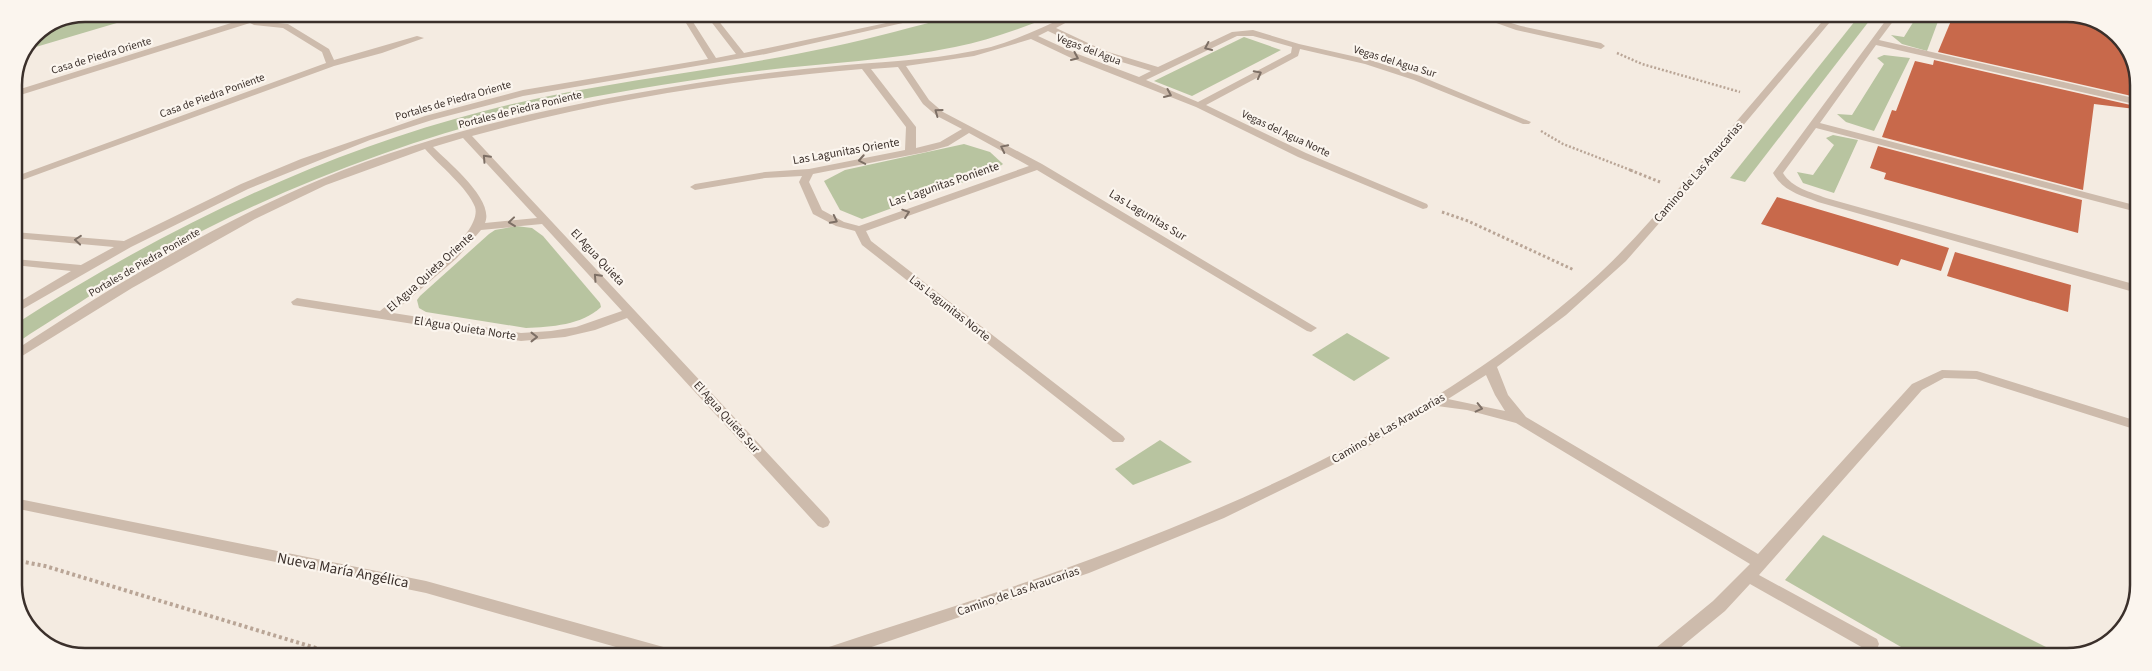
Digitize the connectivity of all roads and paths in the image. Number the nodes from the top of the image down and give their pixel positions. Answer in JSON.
{"nodes":[{"id":1,"x":235,"y":22,"type":"edge"},
{"id":2,"x":253,"y":22,"type":"edge"},
{"id":3,"x":689,"y":22,"type":"edge"},
{"id":4,"x":716,"y":22,"type":"edge"},
{"id":5,"x":903,"y":22,"type":"edge"},
{"id":6,"x":1062,"y":22,"type":"edge"},
{"id":7,"x":1498,"y":22,"type":"edge"},
{"id":8,"x":1826,"y":22,"type":"edge"},
{"id":9,"x":1889,"y":22,"type":"edge"},
{"id":10,"x":1050,"y":28,"type":"junction"},
{"id":11,"x":1032,"y":36,"type":"junction"},
{"id":12,"x":420,"y":38,"type":"dead end"},
{"id":13,"x":1876,"y":42,"type":"junction"},
{"id":14,"x":1297,"y":46,"type":"junction"},
{"id":15,"x":1600,"y":46,"type":"joint"},
{"id":16,"x":742,"y":56,"type":"junction"},
{"id":17,"x":713,"y":61,"type":"junction"},
{"id":18,"x":900,"y":63,"type":"junction"},
{"id":19,"x":331,"y":64,"type":"junction"},
{"id":20,"x":865,"y":67,"type":"junction"},
{"id":21,"x":1158,"y":70,"type":"junction"},
{"id":22,"x":1139,"y":80,"type":"junction"},
{"id":23,"x":22,"y":91,"type":"edge"},
{"id":24,"x":1740,"y":92,"type":"dead end"},
{"id":25,"x":2129,"y":100,"type":"edge"},
{"id":26,"x":1199,"y":105,"type":"junction"},
{"id":27,"x":1526,"y":122,"type":"joint"},
{"id":28,"x":1814,"y":124,"type":"junction"},
{"id":29,"x":968,"y":130,"type":"junction"},
{"id":30,"x":465,"y":134,"type":"junction"},
{"id":31,"x":427,"y":146,"type":"junction"},
{"id":32,"x":910,"y":152,"type":"junction"},
{"id":33,"x":1038,"y":166,"type":"junction"},
{"id":34,"x":809,"y":172,"type":"junction"},
{"id":35,"x":22,"y":177,"type":"edge"},
{"id":36,"x":1660,"y":182,"type":"dead end"},
{"id":37,"x":695,"y":188,"type":"dead end"},
{"id":38,"x":1423,"y":206,"type":"joint"},
{"id":39,"x":2129,"y":207,"type":"edge"},
{"id":40,"x":545,"y":222,"type":"junction"},
{"id":41,"x":478,"y":227,"type":"junction"},
{"id":42,"x":860,"y":229,"type":"junction"},
{"id":43,"x":22,"y":235,"type":"edge"},
{"id":44,"x":127,"y":245,"type":"junction"},
{"id":45,"x":22,"y":263,"type":"edge"},
{"id":46,"x":82,"y":269,"type":"junction"},
{"id":47,"x":1574,"y":270,"type":"dead end"},
{"id":48,"x":2129,"y":287,"type":"edge"},
{"id":49,"x":297,"y":302,"type":"dead end"},
{"id":50,"x":22,"y":305,"type":"edge"},
{"id":51,"x":631,"y":312,"type":"junction"},
{"id":52,"x":382,"y":316,"type":"junction"},
{"id":53,"x":1311,"y":328,"type":"dead end"},
{"id":54,"x":23,"y":351,"type":"edge"},
{"id":55,"x":1490,"y":366,"type":"junction"},
{"id":56,"x":1436,"y":402,"type":"junction"},
{"id":57,"x":1521,"y":420,"type":"junction"},
{"id":58,"x":2130,"y":424,"type":"edge"},
{"id":59,"x":1118,"y":439,"type":"dead end"},
{"id":60,"x":23,"y":505,"type":"edge"},
{"id":61,"x":823,"y":522,"type":"dead end"},
{"id":62,"x":23,"y":562,"type":"edge"},
{"id":63,"x":1761,"y":562,"type":"junction"},
{"id":64,"x":1748,"y":576,"type":"junction"},
{"id":65,"x":1871,"y":644,"type":"dead end"},
{"id":66,"x":316,"y":648,"type":"edge"},
{"id":67,"x":640,"y":648,"type":"edge"},
{"id":68,"x":848,"y":648,"type":"edge"},
{"id":69,"x":1668,"y":648,"type":"edge"}],
"edges":[{"from":1,"to":23,"type":"street","name":"Casa de Piedra Oriente"},
{"from":2,"to":19,"type":"street"},
{"from":3,"to":17,"type":"street"},
{"from":4,"to":16,"type":"street"},
{"from":5,"to":16,"type":"street","name":"Portales de Piedra Oriente"},
{"from":6,"to":10,"type":"street","name":"Portales de Piedra Poniente"},
{"from":7,"to":15,"type":"street"},
{"from":8,"to":55,"type":"street","name":"Camino de Las Araucarias"},
{"from":9,"to":13,"type":"street"},
{"from":10,"to":11,"type":"street","name":"Portales de Piedra Poniente"},
{"from":10,"to":21,"type":"street","name":"Vegas del Agua"},
{"from":11,"to":18,"type":"street","name":"Portales de Piedra Poniente"},
{"from":11,"to":22,"type":"street","name":"Vegas del Agua","one_way":true},
{"from":12,"to":19,"type":"street","name":"Casa de Piedra Poniente"},
{"from":13,"to":25,"type":"street"},
{"from":13,"to":28,"type":"street"},
{"from":14,"to":21,"type":"street","name":"Vegas del Agua Sur","one_way":true},
{"from":26,"to":14,"type":"street","one_way":true},
{"from":14,"to":27,"type":"street","name":"Vegas del Agua Sur"},
{"from":15,"to":24,"type":"path"},
{"from":16,"to":17,"type":"street","name":"Portales de Piedra Oriente"},
{"from":17,"to":44,"type":"street","name":"Portales de Piedra Oriente"},
{"from":18,"to":20,"type":"street","name":"Portales de Piedra Poniente"},
{"from":29,"to":18,"type":"street","name":"Las Lagunitas Sur","one_way":true},
{"from":19,"to":35,"type":"street","name":"Casa de Piedra Poniente"},
{"from":20,"to":30,"type":"street","name":"Portales de Piedra Poniente"},
{"from":20,"to":32,"type":"street"},
{"from":21,"to":22,"type":"street"},
{"from":22,"to":26,"type":"street","name":"Vegas del Agua Norte","one_way":true},
{"from":26,"to":38,"type":"street","name":"Vegas del Agua Norte"},
{"from":27,"to":36,"type":"path"},
{"from":28,"to":39,"type":"street"},
{"from":28,"to":48,"type":"street"},
{"from":29,"to":32,"type":"street","name":"Las Lagunitas Oriente"},
{"from":33,"to":29,"type":"street","name":"Las Lagunitas Sur","one_way":true},
{"from":30,"to":31,"type":"street","name":"Portales de Piedra Poniente"},
{"from":40,"to":30,"type":"street","name":"El Agua Quieta","one_way":true},
{"from":31,"to":41,"type":"street"},
{"from":31,"to":54,"type":"street","name":"Portales de Piedra Poniente"},
{"from":32,"to":34,"type":"street","name":"Las Lagunitas Oriente","one_way":true},
{"from":42,"to":33,"type":"street","name":"Las Lagunitas Poniente","one_way":true},
{"from":33,"to":53,"type":"street","name":"Las Lagunitas Sur"},
{"from":34,"to":37,"type":"street","name":"Las Lagunitas Oriente"},
{"from":34,"to":42,"type":"street","one_way":true},
{"from":38,"to":47,"type":"path"},
{"from":40,"to":41,"type":"street","one_way":true},
{"from":51,"to":40,"type":"street","name":"El Agua Quieta","one_way":true},
{"from":41,"to":52,"type":"street","name":"El Agua Quieta Oriente"},
{"from":42,"to":59,"type":"street","name":"Las Lagunitas Norte"},
{"from":44,"to":43,"type":"street","one_way":true},
{"from":44,"to":46,"type":"street","name":"Portales de Piedra Oriente"},
{"from":45,"to":46,"type":"street"},
{"from":46,"to":50,"type":"street","name":"Portales de Piedra Oriente"},
{"from":49,"to":52,"type":"street","name":"El Agua Quieta Norte"},
{"from":52,"to":51,"type":"street","name":"El Agua Quieta Norte","one_way":true},
{"from":51,"to":61,"type":"street","name":"El Agua Quieta Sur"},
{"from":55,"to":56,"type":"street","name":"Camino de Las Araucarias"},
{"from":55,"to":57,"type":"street"},
{"from":56,"to":57,"type":"street","one_way":true},
{"from":56,"to":68,"type":"street","name":"Camino de Las Araucarias"},
{"from":57,"to":63,"type":"street"},
{"from":58,"to":63,"type":"street"},
{"from":60,"to":67,"type":"street","name":"Nueva María Angélica"},
{"from":62,"to":66,"type":"path"},
{"from":63,"to":64,"type":"street"},
{"from":64,"to":65,"type":"street"},
{"from":64,"to":69,"type":"street"}]}
